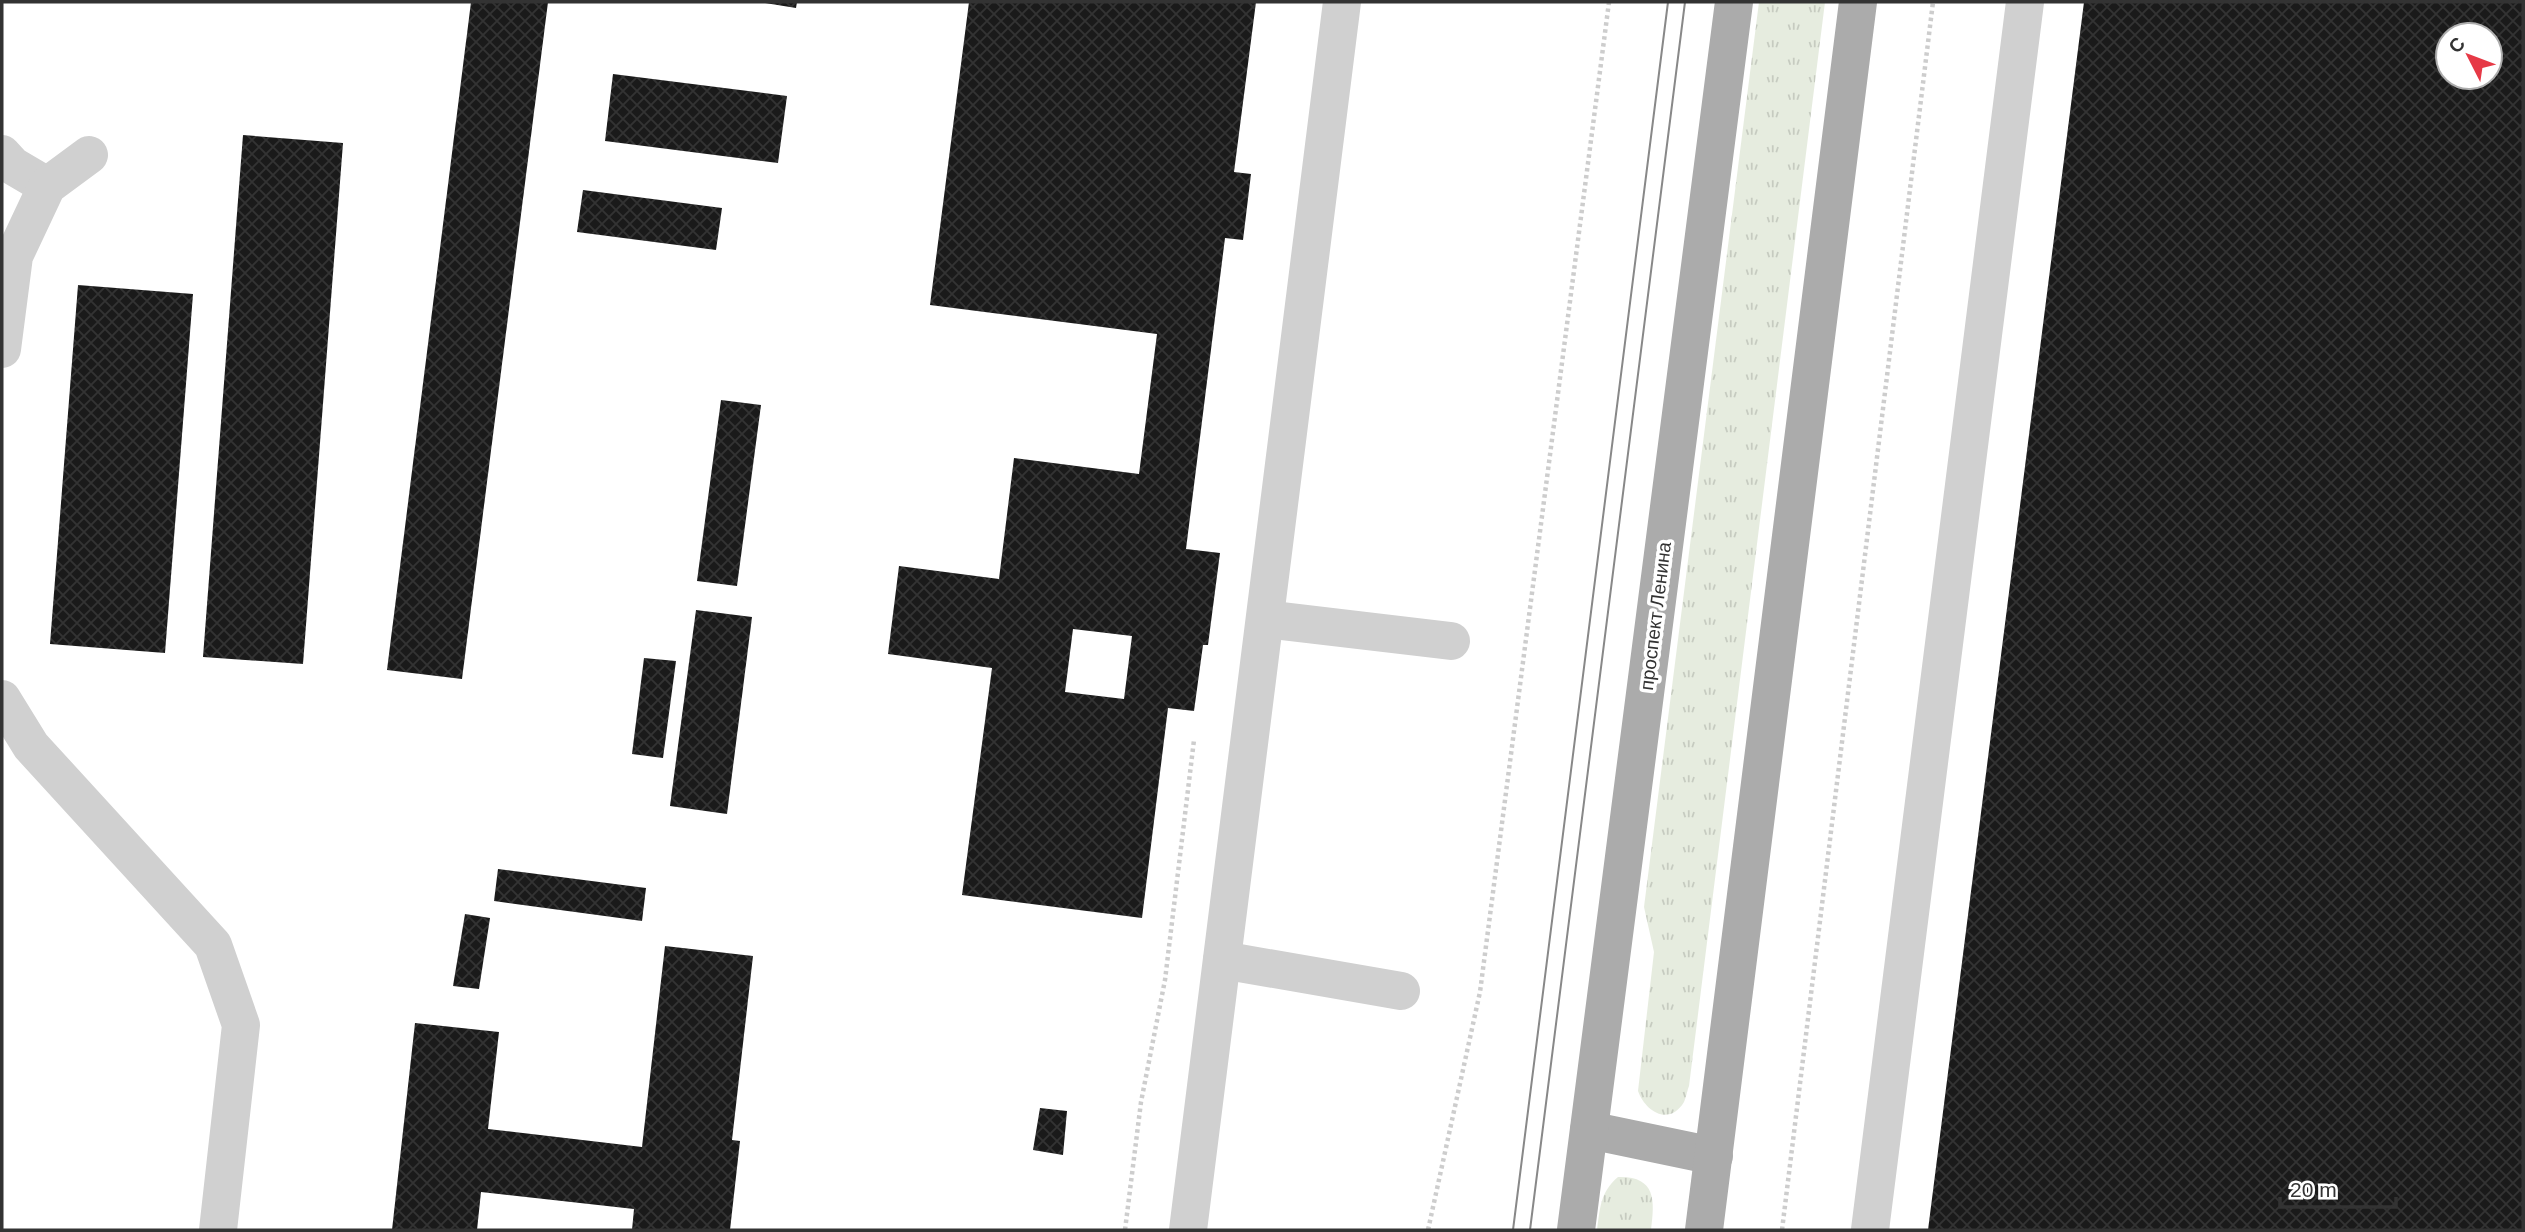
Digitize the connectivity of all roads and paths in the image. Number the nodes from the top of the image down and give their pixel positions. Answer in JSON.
{"nodes":[{"id":1,"x":1342,"y":2,"type":"edge"},
{"id":2,"x":1609,"y":2,"type":"edge"},
{"id":3,"x":1734,"y":2,"type":"edge"},
{"id":4,"x":1857,"y":2,"type":"edge"},
{"id":5,"x":1933,"y":2,"type":"edge"},
{"id":6,"x":2025,"y":2,"type":"edge"},
{"id":7,"x":2,"y":154,"type":"edge"},
{"id":8,"x":89,"y":155,"type":"dead end"},
{"id":9,"x":47,"y":186,"type":"junction"},
{"id":10,"x":2,"y":349,"type":"edge"},
{"id":11,"x":1265,"y":619,"type":"junction"},
{"id":12,"x":1451,"y":641,"type":"dead end"},
{"id":13,"x":2,"y":699,"type":"edge"},
{"id":14,"x":1195,"y":740,"type":"dead end"},
{"id":15,"x":1222,"y":960,"type":"junction"},
{"id":16,"x":1401,"y":991,"type":"dead end"},
{"id":17,"x":1589,"y":1130,"type":"junction"},
{"id":18,"x":1714,"y":1156,"type":"junction"},
{"id":19,"x":218,"y":1230,"type":"edge"},
{"id":20,"x":1125,"y":1230,"type":"edge"},
{"id":21,"x":1188,"y":1230,"type":"edge"},
{"id":22,"x":1427,"y":1230,"type":"edge"},
{"id":23,"x":1576,"y":1230,"type":"edge"},
{"id":24,"x":1704,"y":1230,"type":"edge"},
{"id":25,"x":1782,"y":1230,"type":"edge"},
{"id":26,"x":1870,"y":1230,"type":"edge"}],
"edges":[{"from":1,"to":11,"type":"lane"},
{"from":2,"to":22,"type":"path"},
{"from":3,"to":17,"type":"main road","name":"проспект Ленина"},
{"from":4,"to":18,"type":"main road"},
{"from":5,"to":25,"type":"path"},
{"from":6,"to":26,"type":"lane"},
{"from":7,"to":9,"type":"lane"},
{"from":8,"to":9,"type":"lane"},
{"from":9,"to":10,"type":"lane"},
{"from":11,"to":12,"type":"lane"},
{"from":11,"to":15,"type":"lane"},
{"from":13,"to":19,"type":"lane"},
{"from":14,"to":20,"type":"path"},
{"from":15,"to":16,"type":"lane"},
{"from":15,"to":21,"type":"lane"},
{"from":17,"to":18,"type":"main road"},
{"from":17,"to":23,"type":"main road","name":"проспект Ленина"},
{"from":18,"to":24,"type":"main road"}]}
